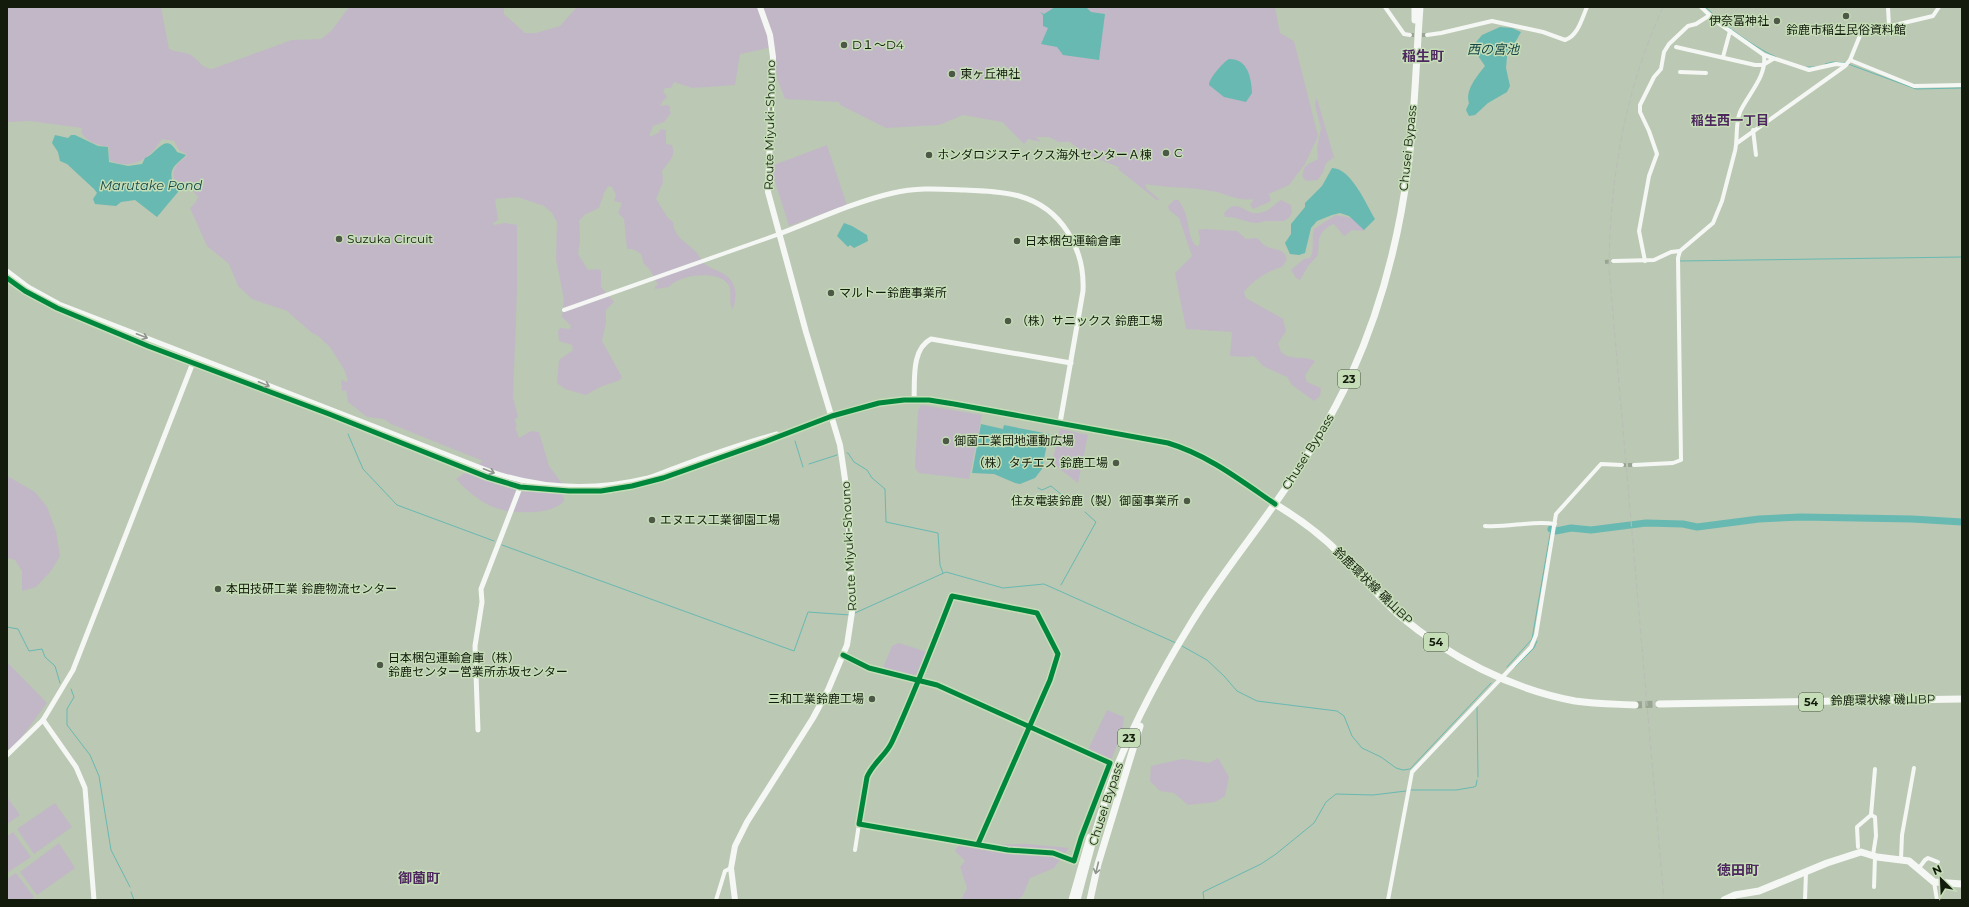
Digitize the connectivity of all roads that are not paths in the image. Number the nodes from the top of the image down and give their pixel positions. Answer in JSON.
{"nodes":[{"id":1,"x":760,"y":7,"type":"edge"},
{"id":2,"x":1385,"y":7,"type":"edge"},
{"id":3,"x":1415,"y":7,"type":"edge"},
{"id":4,"x":1420,"y":7,"type":"edge"},
{"id":5,"x":1587,"y":7,"type":"edge"},
{"id":6,"x":1701,"y":7,"type":"edge"},
{"id":7,"x":1888,"y":7,"type":"edge"},
{"id":8,"x":1939,"y":7,"type":"edge"},
{"id":9,"x":1710,"y":16,"type":"junction"},
{"id":10,"x":1889,"y":26,"type":"junction"},
{"id":11,"x":1730,"y":31,"type":"junction"},
{"id":12,"x":1410,"y":35,"type":"tunnel mouth"},
{"id":13,"x":1427,"y":35,"type":"tunnel mouth"},
{"id":14,"x":1676,"y":47,"type":"dead end"},
{"id":15,"x":1764,"y":55,"type":"junction"},
{"id":16,"x":1723,"y":57,"type":"junction"},
{"id":17,"x":1773,"y":59,"type":"junction"},
{"id":18,"x":1849,"y":60,"type":"junction"},
{"id":19,"x":1763,"y":65,"type":"junction"},
{"id":20,"x":1846,"y":65,"type":"junction"},
{"id":21,"x":1680,"y":72,"type":"dead end"},
{"id":22,"x":1706,"y":73,"type":"dead end"},
{"id":23,"x":1414,"y":84,"type":"junction"},
{"id":24,"x":1962,"y":85,"type":"edge"},
{"id":25,"x":1753,"y":130,"type":"junction"},
{"id":26,"x":1737,"y":143,"type":"junction"},
{"id":27,"x":1756,"y":155,"type":"dead end"},
{"id":28,"x":779,"y":234,"type":"junction"},
{"id":29,"x":1680,"y":251,"type":"junction"},
{"id":30,"x":1645,"y":261,"type":"junction"},
{"id":31,"x":1613,"y":262,"type":"tunnel mouth"},
{"id":32,"x":7,"y":271,"type":"edge"},
{"id":33,"x":7,"y":278,"type":"edge"},
{"id":34,"x":564,"y":310,"type":"dead end"},
{"id":35,"x":195,"y":357,"type":"junction"},
{"id":36,"x":193,"y":363,"type":"junction"},
{"id":37,"x":1071,"y":363,"type":"junction"},
{"id":38,"x":914,"y":399,"type":"junction"},
{"id":39,"x":832,"y":416,"type":"junction"},
{"id":40,"x":1060,"y":423,"type":"junction"},
{"id":41,"x":795,"y":429,"type":"junction"},
{"id":42,"x":1622,"y":465,"type":"tunnel mouth"},
{"id":43,"x":1634,"y":465,"type":"tunnel mouth"},
{"id":44,"x":522,"y":481,"type":"junction"},
{"id":45,"x":520,"y":487,"type":"junction"},
{"id":46,"x":1275,"y":504,"type":"junction"},
{"id":47,"x":1555,"y":524,"type":"junction"},
{"id":48,"x":1485,"y":526,"type":"dead end"},
{"id":49,"x":843,"y":655,"type":"junction"},
{"id":50,"x":1501,"y":678,"type":"junction"},
{"id":51,"x":919,"y":681,"type":"junction"},
{"id":52,"x":1156,"y":686,"type":"junction"},
{"id":53,"x":1962,"y":699,"type":"edge"},
{"id":54,"x":1659,"y":704,"type":"tunnel mouth"},
{"id":55,"x":1635,"y":705,"type":"tunnel mouth"},
{"id":56,"x":43,"y":720,"type":"junction"},
{"id":57,"x":1030,"y":727,"type":"junction"},
{"id":58,"x":478,"y":730,"type":"dead end"},
{"id":59,"x":7,"y":755,"type":"edge"},
{"id":60,"x":1110,"y":762,"type":"joint"},
{"id":61,"x":1914,"y":768,"type":"dead end"},
{"id":62,"x":1875,"y":769,"type":"dead end"},
{"id":63,"x":1871,"y":815,"type":"junction"},
{"id":64,"x":859,"y":824,"type":"junction"},
{"id":65,"x":978,"y":844,"type":"junction"},
{"id":66,"x":1089,"y":846,"type":"junction"},
{"id":67,"x":1858,"y":847,"type":"dead end"},
{"id":68,"x":855,"y":850,"type":"dead end"},
{"id":69,"x":1874,"y":856,"type":"junction"},
{"id":70,"x":1900,"y":859,"type":"junction"},
{"id":71,"x":1938,"y":862,"type":"dead end"},
{"id":72,"x":731,"y":868,"type":"junction"},
{"id":73,"x":1919,"y":868,"type":"junction"},
{"id":74,"x":1806,"y":872,"type":"junction"},
{"id":75,"x":1934,"y":882,"type":"junction"},
{"id":76,"x":1962,"y":884,"type":"edge"},
{"id":77,"x":1874,"y":887,"type":"dead end"},
{"id":78,"x":94,"y":900,"type":"edge"},
{"id":79,"x":716,"y":900,"type":"edge"},
{"id":80,"x":735,"y":900,"type":"edge"},
{"id":81,"x":1072,"y":900,"type":"edge"},
{"id":82,"x":1077,"y":900,"type":"edge"},
{"id":83,"x":1090,"y":900,"type":"edge"},
{"id":84,"x":1388,"y":900,"type":"edge"},
{"id":85,"x":1724,"y":900,"type":"edge"},
{"id":86,"x":1805,"y":900,"type":"edge"},
{"id":87,"x":1937,"y":900,"type":"edge"}],
"edges":[{"from":1,"to":28,"type":"main road","name":"Route Miyuki-Shouno"},
{"from":2,"to":12,"type":"street"},
{"from":3,"to":23,"type":"main road","name":"Chusei Bypass","number":"23"},
{"from":4,"to":23,"type":"main road","name":"Chusei Bypass","number":"23"},
{"from":5,"to":13,"type":"street"},
{"from":6,"to":9,"type":"street"},
{"from":7,"to":10,"type":"street"},
{"from":8,"to":10,"type":"street"},
{"from":9,"to":11,"type":"street"},
{"from":9,"to":30,"type":"street"},
{"from":10,"to":18,"type":"street"},
{"from":11,"to":15,"type":"street"},
{"from":11,"to":16,"type":"street"},
{"from":14,"to":16,"type":"street"},
{"from":15,"to":17,"type":"street"},
{"from":15,"to":19,"type":"street"},
{"from":16,"to":19,"type":"street"},
{"from":17,"to":19,"type":"street"},
{"from":17,"to":20,"type":"street"},
{"from":18,"to":20,"type":"street"},
{"from":18,"to":24,"type":"street"},
{"from":19,"to":26,"type":"street"},
{"from":20,"to":25,"type":"street"},
{"from":21,"to":22,"type":"street"},
{"from":23,"to":46,"type":"main road","name":"Chusei Bypass","number":"23"},
{"from":25,"to":26,"type":"street"},
{"from":25,"to":27,"type":"street"},
{"from":26,"to":29,"type":"street"},
{"from":28,"to":34,"type":"street"},
{"from":28,"to":37,"type":"street"},
{"from":28,"to":39,"type":"main road","name":"Route Miyuki-Shouno"},
{"from":29,"to":30,"type":"street"},
{"from":29,"to":43,"type":"street"},
{"from":30,"to":31,"type":"street"},
{"from":32,"to":35,"type":"street","one_way":true},
{"from":33,"to":36,"type":"street"},
{"from":35,"to":36,"type":"street"},
{"from":35,"to":44,"type":"street","one_way":true},
{"from":36,"to":45,"type":"street"},
{"from":36,"to":56,"type":"street"},
{"from":37,"to":38,"type":"street"},
{"from":37,"to":40,"type":"street"},
{"from":38,"to":39,"type":"street"},
{"from":38,"to":40,"type":"street"},
{"from":39,"to":41,"type":"street"},
{"from":39,"to":49,"type":"main road","name":"Route Miyuki-Shouno"},
{"from":40,"to":46,"type":"street"},
{"from":41,"to":44,"type":"street"},
{"from":41,"to":45,"type":"street"},
{"from":42,"to":47,"type":"street"},
{"from":44,"to":45,"type":"street"},
{"from":45,"to":58,"type":"street"},
{"from":46,"to":50,"type":"main road","name":"鈴鹿環状線 磯山BP","number":"54"},
{"from":46,"to":52,"type":"main road","name":"Chusei Bypass","number":"23"},
{"from":47,"to":48,"type":"street"},
{"from":47,"to":50,"type":"street"},
{"from":49,"to":51,"type":"street"},
{"from":49,"to":72,"type":"main road","name":"Route Miyuki-Shouno"},
{"from":50,"to":55,"type":"main road","name":"鈴鹿環状線 磯山BP","number":"54"},
{"from":50,"to":84,"type":"street"},
{"from":51,"to":57,"type":"street"},
{"from":51,"to":57,"type":"street"},
{"from":51,"to":64,"type":"street"},
{"from":52,"to":66,"type":"main road","name":"Chusei Bypass","number":"23"},
{"from":52,"to":83,"type":"main road","one_way":true},
{"from":53,"to":54,"type":"main road","name":"鈴鹿環状線 磯山BP","number":"54"},
{"from":56,"to":59,"type":"street"},
{"from":56,"to":78,"type":"street"},
{"from":57,"to":60,"type":"street"},
{"from":57,"to":65,"type":"street"},
{"from":60,"to":65,"type":"street"},
{"from":61,"to":70,"type":"street"},
{"from":62,"to":63,"type":"street"},
{"from":63,"to":67,"type":"street"},
{"from":63,"to":69,"type":"street"},
{"from":64,"to":65,"type":"street"},
{"from":64,"to":68,"type":"street"},
{"from":66,"to":81,"type":"main road","number":"23"},
{"from":66,"to":82,"type":"main road","name":"Chusei Bypass","number":"23"},
{"from":69,"to":70,"type":"main road"},
{"from":69,"to":74,"type":"main road"},
{"from":69,"to":77,"type":"street"},
{"from":70,"to":73,"type":"main road"},
{"from":71,"to":73,"type":"street"},
{"from":72,"to":79,"type":"street"},
{"from":72,"to":80,"type":"main road","name":"Route Miyuki-Shouno"},
{"from":73,"to":75,"type":"main road"},
{"from":74,"to":85,"type":"main road"},
{"from":74,"to":86,"type":"street"},
{"from":75,"to":76,"type":"main road"},
{"from":75,"to":87,"type":"street"}]}
